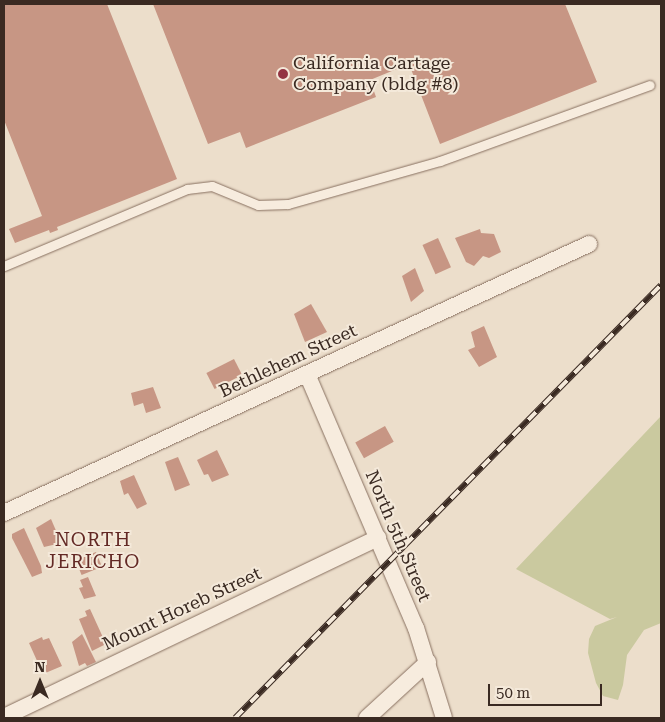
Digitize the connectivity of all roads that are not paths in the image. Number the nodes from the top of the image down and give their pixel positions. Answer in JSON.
{"nodes":[{"id":1,"x":650,"y":85,"type":"dead end"},
{"id":2,"x":589,"y":244,"type":"dead end"},
{"id":3,"x":4,"y":266,"type":"edge"},
{"id":4,"x":307,"y":374,"type":"junction"},
{"id":5,"x":4,"y":514,"type":"edge"},
{"id":6,"x":378,"y":538,"type":"junction"},
{"id":7,"x":428,"y":662,"type":"junction"},
{"id":8,"x":4,"y":717,"type":"edge"},
{"id":9,"x":367,"y":718,"type":"edge"},
{"id":10,"x":444,"y":718,"type":"edge"}],
"edges":[{"from":1,"to":3,"type":"lane"},
{"from":2,"to":4,"type":"street","name":"Bethlehem Street"},
{"from":4,"to":5,"type":"street","name":"Bethlehem Street"},
{"from":4,"to":6,"type":"street","name":"North 5th Street"},
{"from":6,"to":7,"type":"street","name":"North 5th Street"},
{"from":6,"to":8,"type":"street","name":"Mount Horeb Street"},
{"from":7,"to":9,"type":"street"},
{"from":7,"to":10,"type":"street","name":"North 5th Street"}]}
